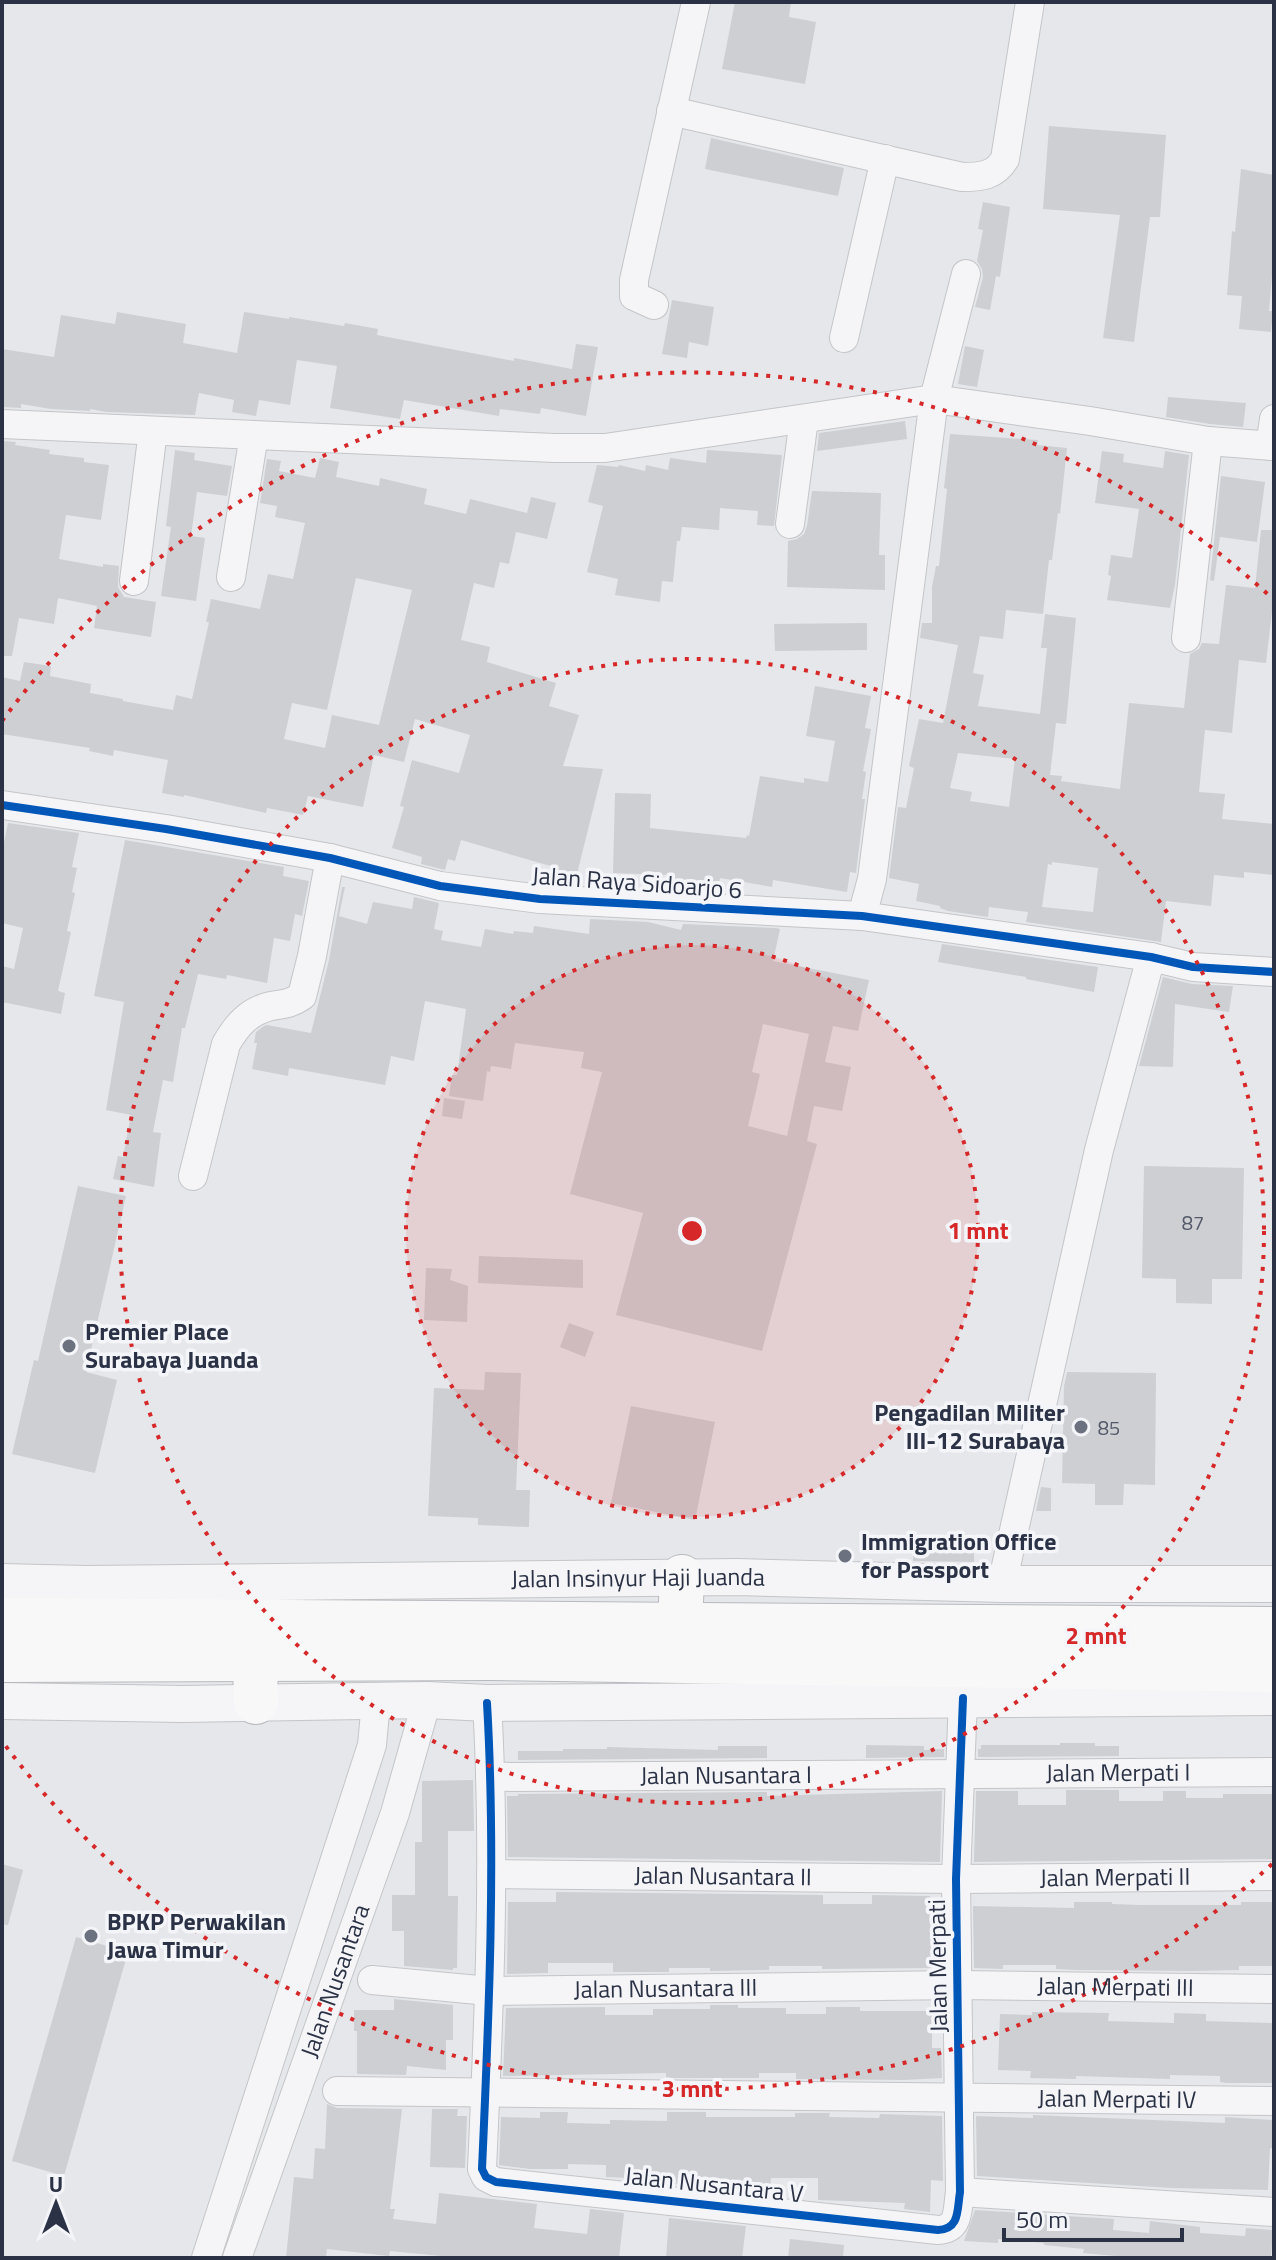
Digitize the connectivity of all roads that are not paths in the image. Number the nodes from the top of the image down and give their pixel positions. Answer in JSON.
{"nodes":[{"id":1,"x":696,"y":2,"type":"edge"},
{"id":2,"x":1030,"y":2,"type":"edge"},
{"id":3,"x":671,"y":111,"type":"junction"},
{"id":4,"x":885,"y":159,"type":"junction"},
{"id":5,"x":966,"y":274,"type":"dead end"},
{"id":6,"x":654,"y":305,"type":"dead end"},
{"id":7,"x":844,"y":338,"type":"dead end"},
{"id":8,"x":934,"y":399,"type":"junction"},
{"id":9,"x":804,"y":419,"type":"junction"},
{"id":10,"x":2,"y":424,"type":"edge"},
{"id":11,"x":153,"y":431,"type":"junction"},
{"id":12,"x":254,"y":435,"type":"junction"},
{"id":13,"x":1273,"y":437,"type":"edge"},
{"id":14,"x":1208,"y":441,"type":"junction"},
{"id":15,"x":790,"y":524,"type":"dead end"},
{"id":16,"x":231,"y":577,"type":"dead end"},
{"id":17,"x":134,"y":581,"type":"dead end"},
{"id":18,"x":1186,"y":638,"type":"dead end"},
{"id":19,"x":2,"y":805,"type":"edge"},
{"id":20,"x":330,"y":858,"type":"junction"},
{"id":21,"x":862,"y":916,"type":"junction"},
{"id":22,"x":1151,"y":957,"type":"junction"},
{"id":23,"x":1274,"y":972,"type":"edge"},
{"id":24,"x":193,"y":1176,"type":"dead end"},
{"id":25,"x":682,"y":1577,"type":"junction"},
{"id":26,"x":2,"y":1582,"type":"edge"},
{"id":27,"x":1002,"y":1584,"type":"junction"},
{"id":28,"x":1274,"y":1584,"type":"edge"},
{"id":29,"x":2,"y":1620,"type":"edge"},
{"id":30,"x":680,"y":1626,"type":"junction"},
{"id":31,"x":1274,"y":1629,"type":"edge"},
{"id":32,"x":490,"y":1641,"type":"junction"},
{"id":33,"x":1274,"y":1670,"type":"edge"},
{"id":34,"x":18,"y":1681,"type":"edge"},
{"id":35,"x":255,"y":1681,"type":"junction"},
{"id":36,"x":853,"y":1681,"type":"junction"},
{"id":37,"x":965,"y":1682,"type":"junction"},
{"id":38,"x":1274,"y":1697,"type":"edge"},
{"id":39,"x":427,"y":1700,"type":"junction"},
{"id":40,"x":376,"y":1702,"type":"junction"},
{"id":41,"x":487,"y":1703,"type":"junction"},
{"id":42,"x":1274,"y":1772,"type":"edge"},
{"id":43,"x":960,"y":1774,"type":"junction"},
{"id":44,"x":490,"y":1777,"type":"junction"},
{"id":45,"x":491,"y":1874,"type":"junction"},
{"id":46,"x":1274,"y":1876,"type":"edge"},
{"id":47,"x":956,"y":1879,"type":"junction"},
{"id":48,"x":372,"y":1980,"type":"dead end"},
{"id":49,"x":958,"y":1985,"type":"junction"},
{"id":50,"x":1274,"y":1989,"type":"edge"},
{"id":51,"x":489,"y":1991,"type":"junction"},
{"id":52,"x":337,"y":2091,"type":"dead end"},
{"id":53,"x":486,"y":2092,"type":"junction"},
{"id":54,"x":960,"y":2098,"type":"junction"},
{"id":55,"x":1274,"y":2101,"type":"edge"},
{"id":56,"x":960,"y":2192,"type":"junction"},
{"id":57,"x":1274,"y":2212,"type":"edge"},
{"id":58,"x":947,"y":2230,"type":"joint"},
{"id":59,"x":206,"y":2258,"type":"edge"},
{"id":60,"x":237,"y":2258,"type":"edge"}],
"edges":[{"from":1,"to":3,"type":"street"},
{"from":2,"to":4,"type":"street"},
{"from":3,"to":4,"type":"street"},
{"from":3,"to":6,"type":"street"},
{"from":4,"to":7,"type":"street"},
{"from":5,"to":8,"type":"street"},
{"from":8,"to":9,"type":"street"},
{"from":8,"to":14,"type":"street"},
{"from":8,"to":21,"type":"street"},
{"from":9,"to":12,"type":"street"},
{"from":9,"to":15,"type":"street"},
{"from":10,"to":11,"type":"street"},
{"from":11,"to":12,"type":"street"},
{"from":11,"to":17,"type":"street"},
{"from":12,"to":16,"type":"street"},
{"from":13,"to":14,"type":"street"},
{"from":14,"to":18,"type":"street"},
{"from":19,"to":20,"type":"street","name":"Jalan Raya Sidoarjo 6"},
{"from":20,"to":21,"type":"street","name":"Jalan Raya Sidoarjo 6"},
{"from":20,"to":24,"type":"street"},
{"from":21,"to":22,"type":"street","name":"Jalan Raya Sidoarjo 6"},
{"from":22,"to":23,"type":"street","name":"Jalan Raya Sidoarjo 6"},
{"from":22,"to":27,"type":"street"},
{"from":25,"to":26,"type":"street","name":"Jalan Insinyur Haji Juanda"},
{"from":25,"to":27,"type":"street","name":"Jalan Insinyur Haji Juanda"},
{"from":25,"to":30,"type":"highway"},
{"from":27,"to":28,"type":"street","name":"Jalan Insinyur Haji Juanda"},
{"from":29,"to":32,"type":"highway","name":"Jalan Insinyur Haji Juanda"},
{"from":30,"to":31,"type":"highway","name":"Jalan Insinyur Haji Juanda"},
{"from":30,"to":32,"type":"highway","name":"Jalan Insinyur Haji Juanda"},
{"from":32,"to":35,"type":"highway","name":"Jalan Insinyur Haji Juanda"},
{"from":32,"to":36,"type":"highway","name":"Jalan Insinyur Haji Juanda"},
{"from":33,"to":37,"type":"highway","name":"Jalan Insinyur Haji Juanda"},
{"from":34,"to":35,"type":"highway","name":"Jalan Insinyur Haji Juanda"},
{"from":35,"to":40,"type":"street","name":"Jalan Insinyur Haji Juanda"},
{"from":36,"to":37,"type":"highway","name":"Jalan Insinyur Haji Juanda"},
{"from":36,"to":41,"type":"street","name":"Jalan Insinyur Haji Juanda"},
{"from":37,"to":38,"type":"street","name":"Jalan Insinyur Haji Juanda"},
{"from":37,"to":43,"type":"street","name":"Jalan Merpati"},
{"from":39,"to":40,"type":"street","name":"Jalan Insinyur Haji Juanda"},
{"from":39,"to":41,"type":"street","name":"Jalan Insinyur Haji Juanda"},
{"from":39,"to":60,"type":"street","name":"Jalan Nusantara"},
{"from":40,"to":59,"type":"street","name":"Jalan Nusantara"},
{"from":41,"to":44,"type":"street"},
{"from":42,"to":43,"type":"street","name":"Jalan Merpati I"},
{"from":43,"to":44,"type":"street","name":"Jalan Nusantara I"},
{"from":43,"to":47,"type":"street","name":"Jalan Merpati"},
{"from":44,"to":45,"type":"street"},
{"from":45,"to":47,"type":"street","name":"Jalan Nusantara II"},
{"from":45,"to":51,"type":"street"},
{"from":46,"to":47,"type":"street","name":"Jalan Merpati II"},
{"from":47,"to":49,"type":"street","name":"Jalan Merpati"},
{"from":48,"to":51,"type":"street","name":"Jalan Nusantara III"},
{"from":49,"to":50,"type":"street","name":"Jalan Merpati III"},
{"from":49,"to":51,"type":"street","name":"Jalan Nusantara III"},
{"from":49,"to":54,"type":"street","name":"Jalan Merpati"},
{"from":51,"to":53,"type":"street"},
{"from":52,"to":53,"type":"street","name":"Jalan Merpati IV"},
{"from":53,"to":54,"type":"street","name":"Jalan Merpati IV"},
{"from":53,"to":58,"type":"street","name":"Jalan Nusantara V"},
{"from":54,"to":55,"type":"street","name":"Jalan Merpati IV"},
{"from":54,"to":56,"type":"street","name":"Jalan Merpati"},
{"from":56,"to":57,"type":"street"},
{"from":56,"to":58,"type":"street","name":"Jalan Merpati"}]}
